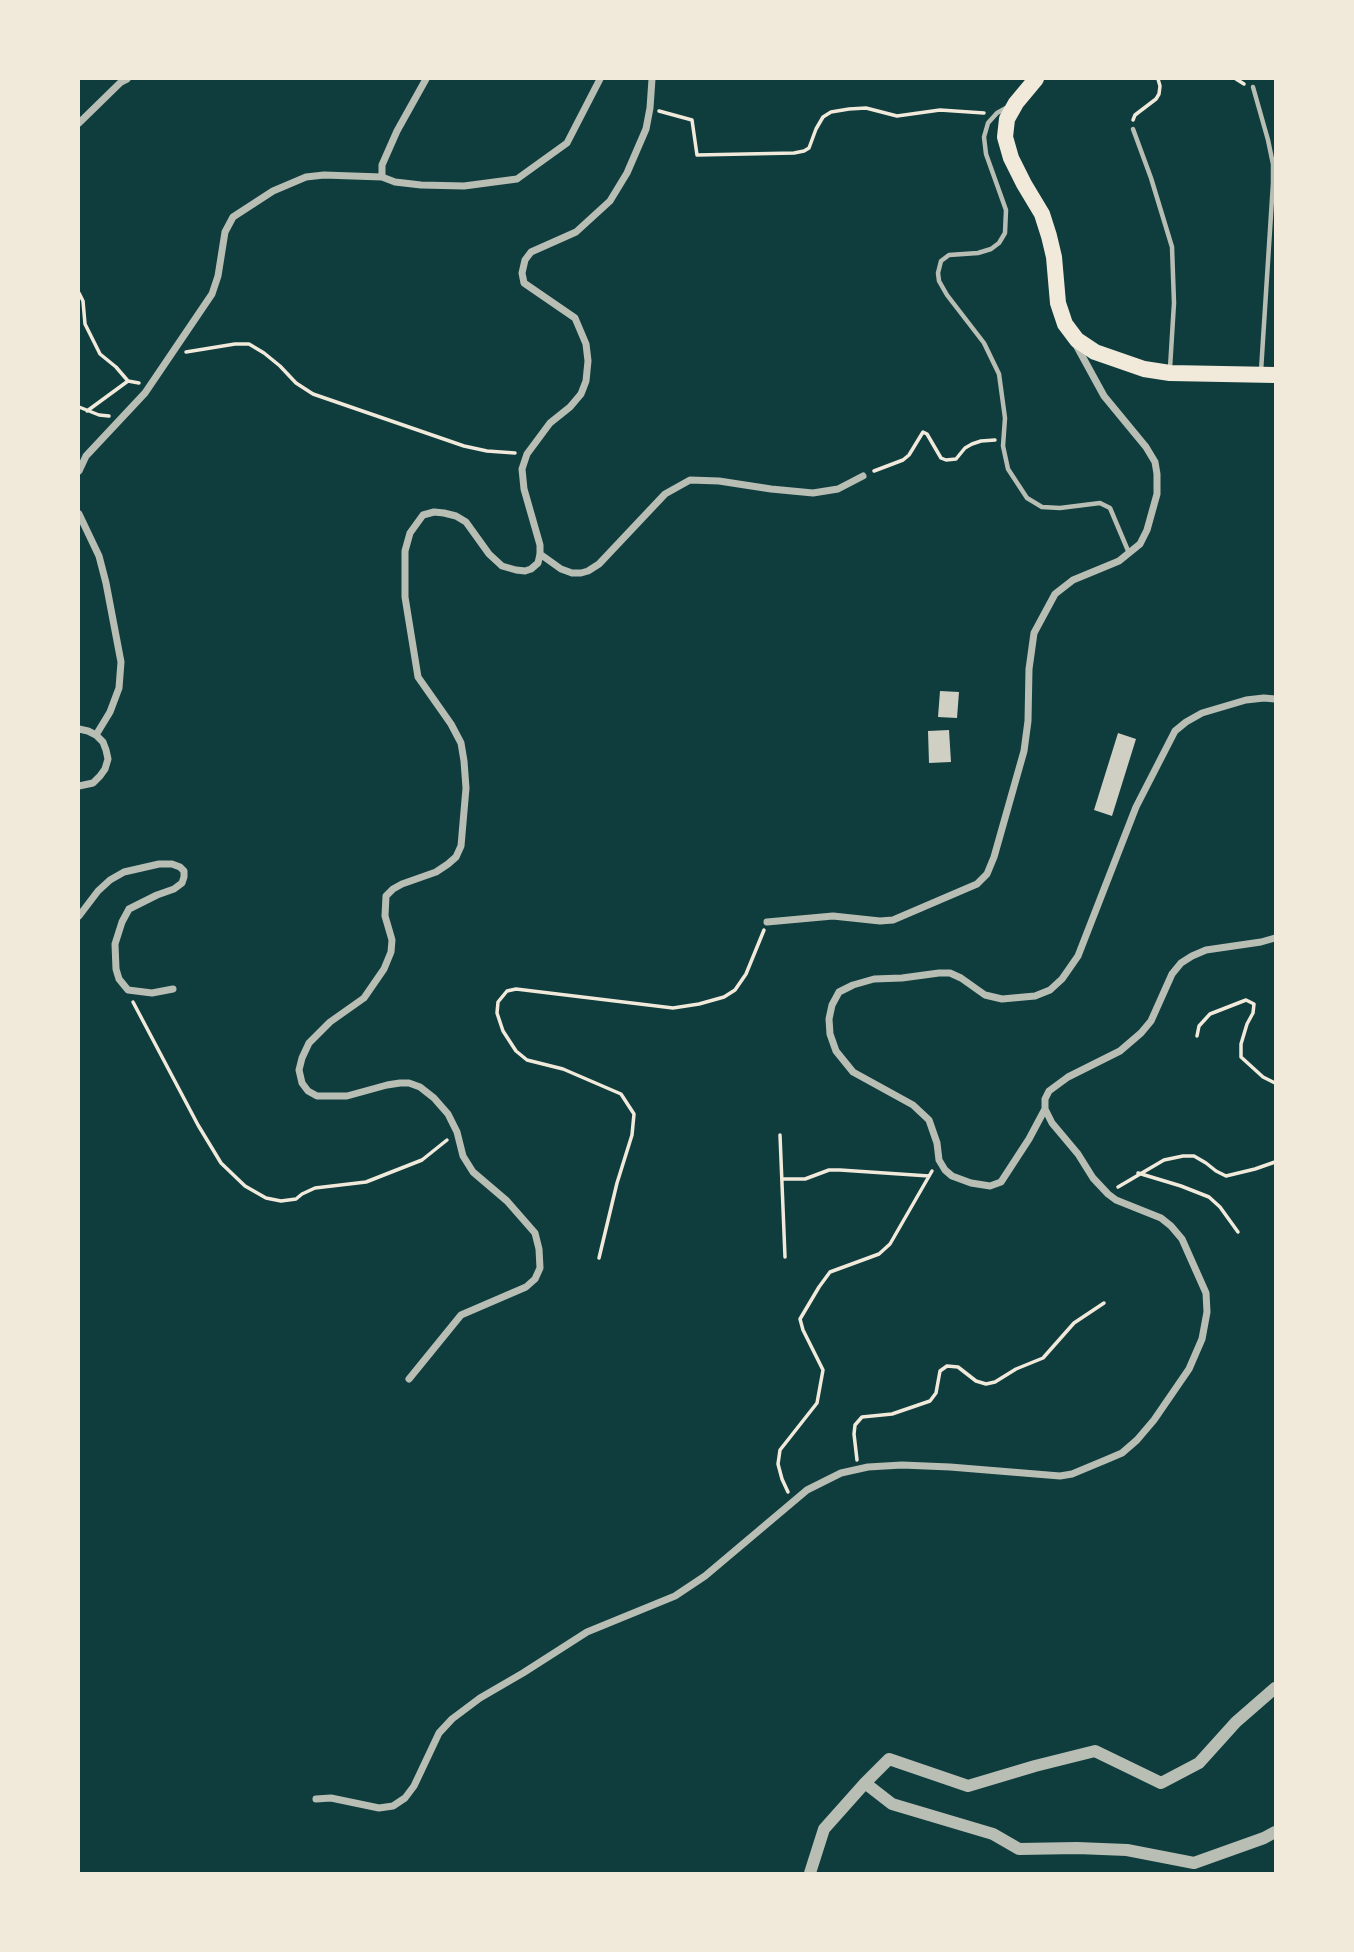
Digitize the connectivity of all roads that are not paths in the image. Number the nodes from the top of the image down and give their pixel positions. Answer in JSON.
{"nodes":[{"id":1,"x":127,"y":79,"type":"edge"},
{"id":2,"x":426,"y":79,"type":"edge"},
{"id":3,"x":600,"y":79,"type":"edge"},
{"id":4,"x":652,"y":79,"type":"edge"},
{"id":5,"x":1036,"y":79,"type":"edge"},
{"id":6,"x":1253,"y":87,"type":"dead end"},
{"id":7,"x":1016,"y":103,"type":"junction"},
{"id":8,"x":79,"y":122,"type":"edge"},
{"id":9,"x":1133,"y":129,"type":"road end"},
{"id":10,"x":382,"y":177,"type":"junction"},
{"id":11,"x":1274,"y":184,"type":"edge"},
{"id":12,"x":1065,"y":324,"type":"junction"},
{"id":13,"x":1170,"y":373,"type":"junction"},
{"id":14,"x":1268,"y":375,"type":"edge"},
{"id":15,"x":79,"y":471,"type":"edge"},
{"id":16,"x":863,"y":476,"type":"road end"},
{"id":17,"x":79,"y":514,"type":"edge"},
{"id":18,"x":1130,"y":553,"type":"junction"},
{"id":19,"x":540,"y":554,"type":"junction"},
{"id":20,"x":1275,"y":699,"type":"edge"},
{"id":21,"x":79,"y":729,"type":"edge"},
{"id":22,"x":96,"y":735,"type":"junction"},
{"id":23,"x":79,"y":786,"type":"edge"},
{"id":24,"x":79,"y":916,"type":"edge"},
{"id":25,"x":768,"y":922,"type":"road end"},
{"id":26,"x":1275,"y":938,"type":"edge"},
{"id":27,"x":173,"y":989,"type":"dead end"},
{"id":28,"x":1045,"y":1108,"type":"junction"},
{"id":29,"x":410,"y":1379,"type":"dead end"},
{"id":30,"x":1275,"y":1688,"type":"edge"},
{"id":31,"x":865,"y":1783,"type":"junction"},
{"id":32,"x":316,"y":1799,"type":"dead end"},
{"id":33,"x":1275,"y":1832,"type":"edge"},
{"id":34,"x":810,"y":1873,"type":"edge"}],
"edges":[{"from":1,"to":8,"type":"street"},
{"from":2,"to":10,"type":"street"},
{"from":3,"to":10,"type":"street"},
{"from":4,"to":19,"type":"street"},
{"from":5,"to":7,"type":"highway"},
{"from":6,"to":11,"type":"lane"},
{"from":7,"to":12,"type":"highway"},
{"from":7,"to":18,"type":"lane"},
{"from":9,"to":13,"type":"lane"},
{"from":10,"to":15,"type":"street"},
{"from":11,"to":14,"type":"lane"},
{"from":12,"to":13,"type":"highway"},
{"from":12,"to":18,"type":"street"},
{"from":13,"to":14,"type":"highway"},
{"from":16,"to":19,"type":"street"},
{"from":17,"to":22,"type":"street"},
{"from":18,"to":25,"type":"street"},
{"from":19,"to":29,"type":"street"},
{"from":20,"to":28,"type":"street"},
{"from":21,"to":22,"type":"street"},
{"from":22,"to":23,"type":"street"},
{"from":24,"to":27,"type":"street"},
{"from":26,"to":28,"type":"street"},
{"from":28,"to":32,"type":"street"},
{"from":30,"to":31,"type":"street"},
{"from":31,"to":33,"type":"street"},
{"from":31,"to":34,"type":"street"}]}
